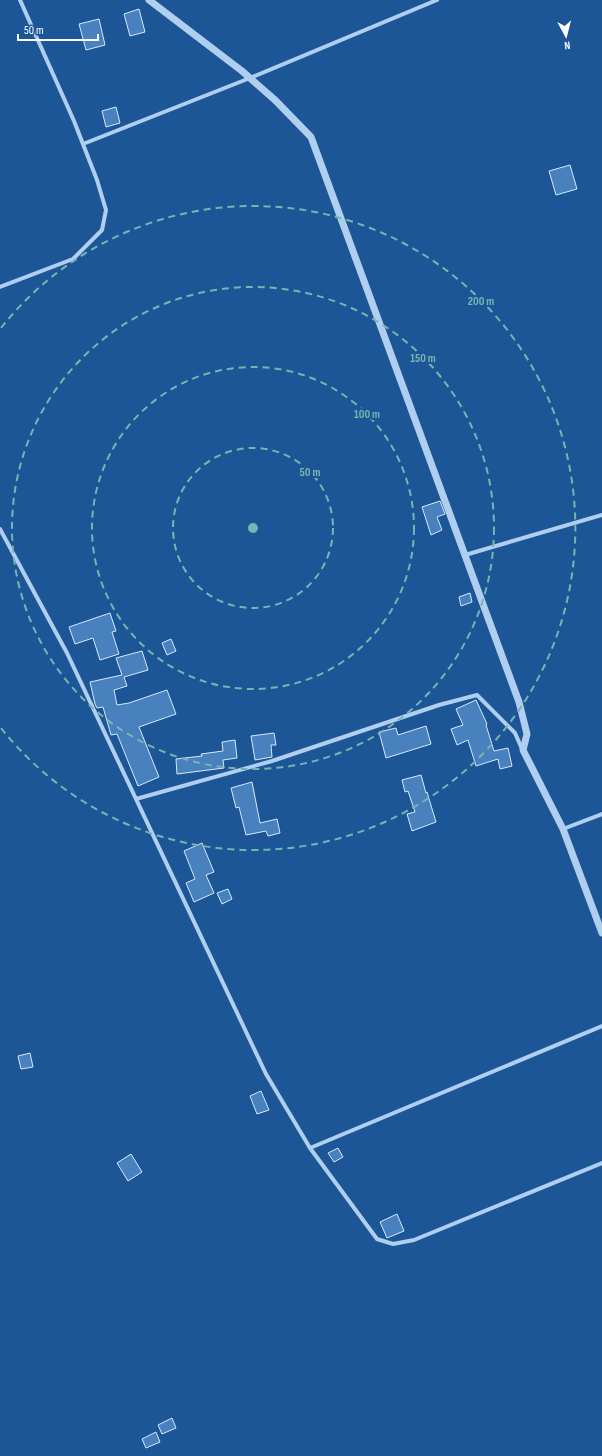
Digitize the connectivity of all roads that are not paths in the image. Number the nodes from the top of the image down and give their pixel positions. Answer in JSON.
{"nodes":[{"id":1,"x":20,"y":0,"type":"edge"},
{"id":2,"x":149,"y":0,"type":"edge"},
{"id":3,"x":437,"y":0,"type":"edge"},
{"id":4,"x":250,"y":78,"type":"junction"},
{"id":5,"x":83,"y":144,"type":"junction"},
{"id":6,"x":0,"y":287,"type":"edge"},
{"id":7,"x":602,"y":515,"type":"edge"},
{"id":8,"x":0,"y":529,"type":"edge"},
{"id":9,"x":464,"y":555,"type":"junction"},
{"id":10,"x":523,"y":750,"type":"junction"},
{"id":11,"x":136,"y":799,"type":"junction"},
{"id":12,"x":602,"y":814,"type":"edge"},
{"id":13,"x":563,"y":830,"type":"junction"},
{"id":14,"x":602,"y":933,"type":"edge"},
{"id":15,"x":602,"y":1026,"type":"edge"},
{"id":16,"x":310,"y":1148,"type":"junction"},
{"id":17,"x":602,"y":1163,"type":"edge"}],
"edges":[{"from":1,"to":5,"type":"street"},
{"from":2,"to":4,"type":"street"},
{"from":3,"to":4,"type":"street"},
{"from":4,"to":5,"type":"street"},
{"from":4,"to":9,"type":"street"},
{"from":5,"to":6,"type":"street"},
{"from":7,"to":9,"type":"street"},
{"from":8,"to":11,"type":"street"},
{"from":9,"to":10,"type":"street"},
{"from":10,"to":11,"type":"street"},
{"from":10,"to":13,"type":"street"},
{"from":11,"to":16,"type":"street"},
{"from":12,"to":13,"type":"street"},
{"from":13,"to":14,"type":"street"},
{"from":15,"to":16,"type":"street"},
{"from":16,"to":17,"type":"street"}]}
